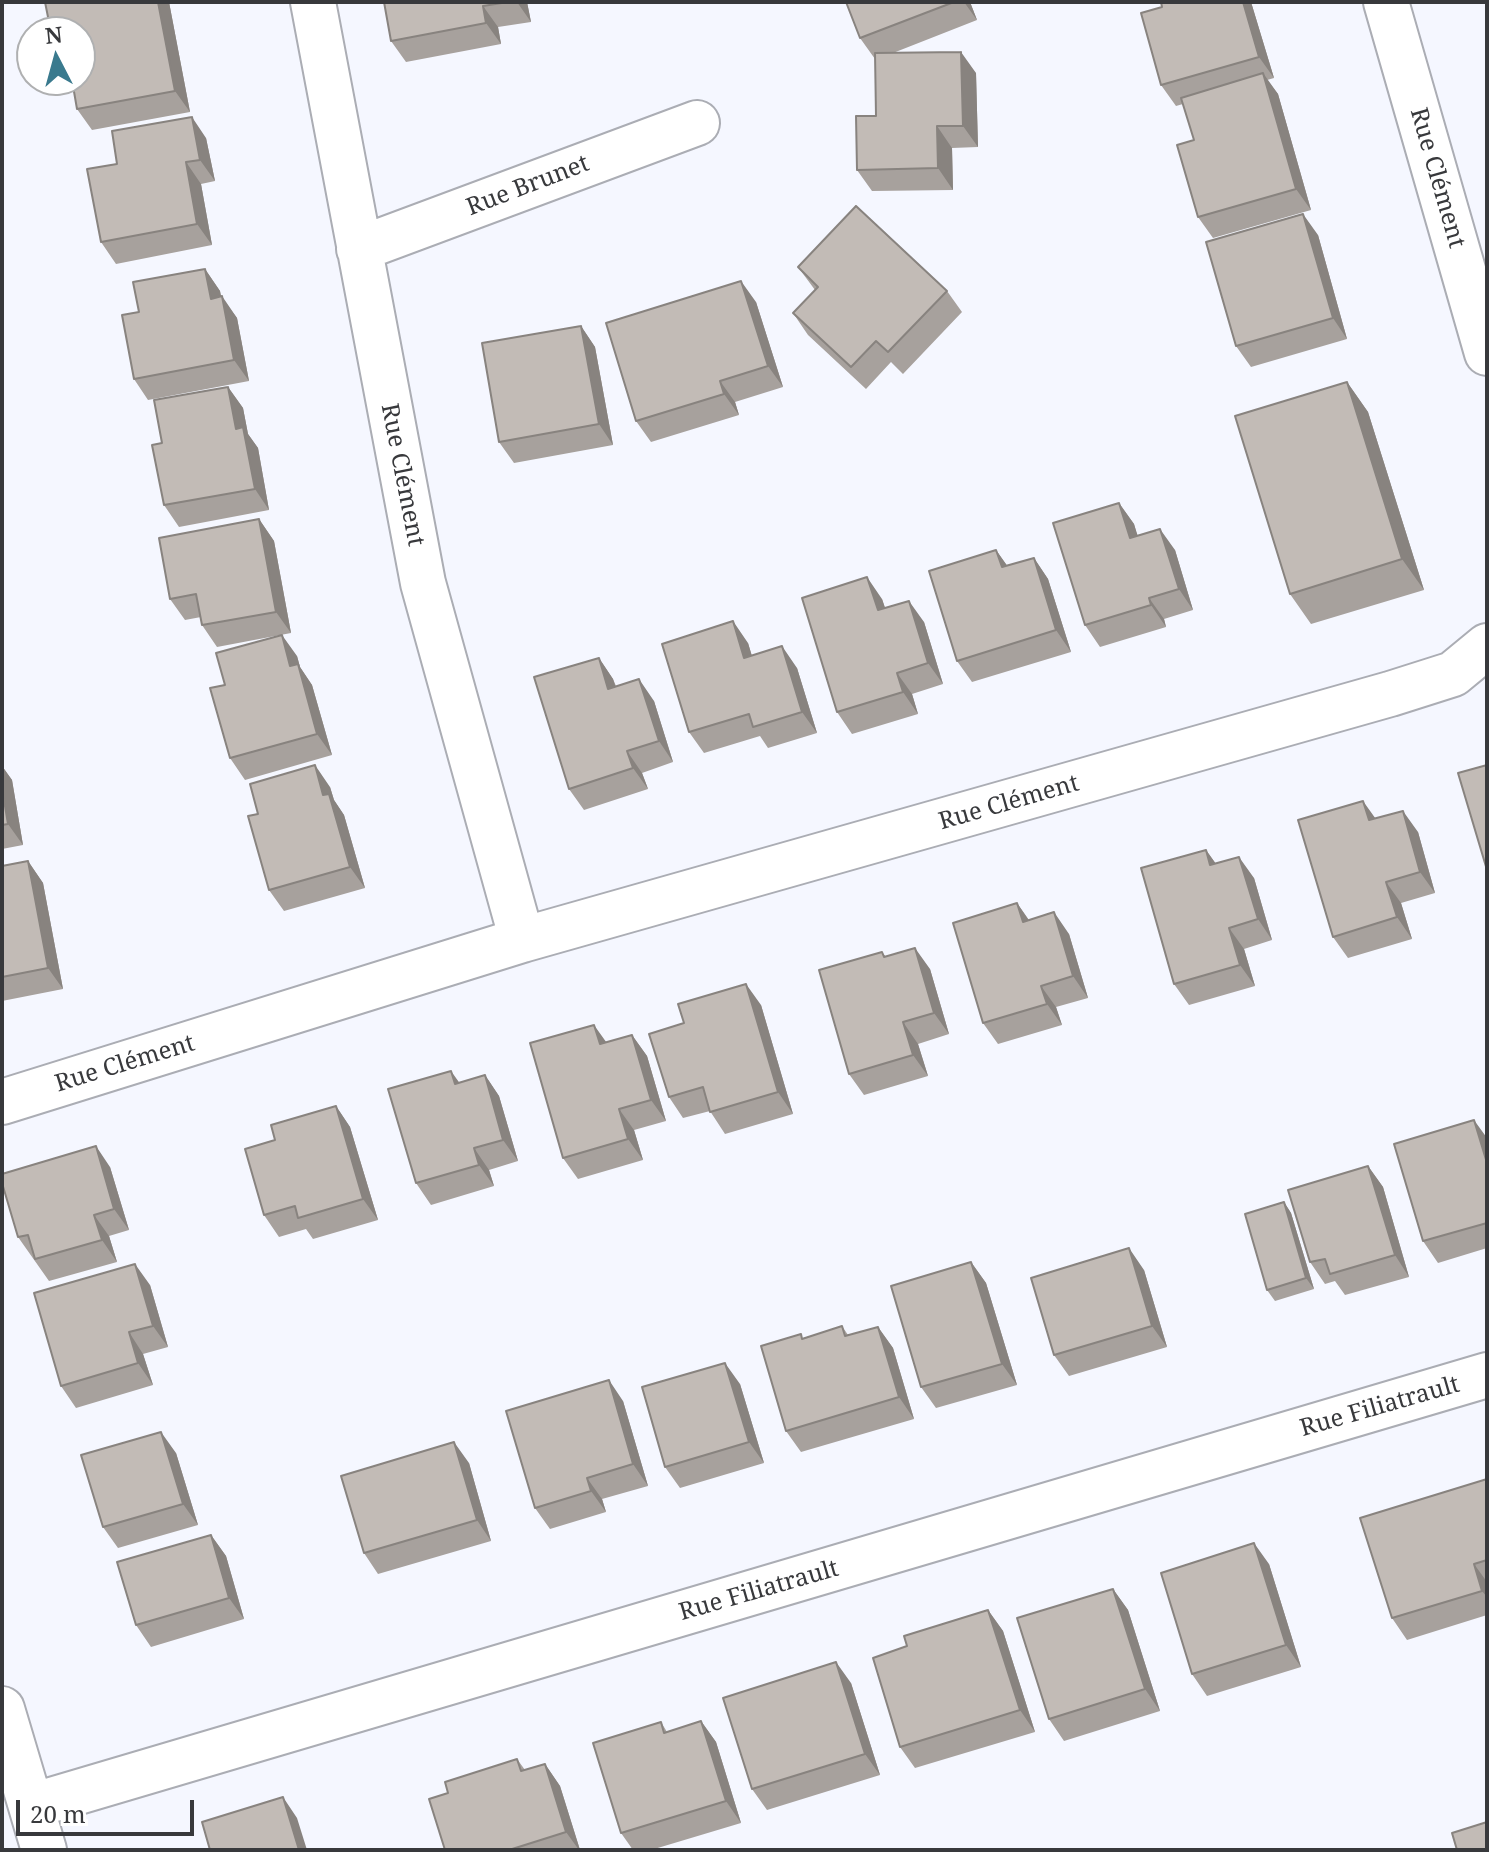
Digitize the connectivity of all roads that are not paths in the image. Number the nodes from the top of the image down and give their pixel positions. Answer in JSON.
{"nodes":[{"id":1,"x":313,"y":2,"type":"edge"},
{"id":2,"x":1386,"y":2,"type":"edge"},
{"id":3,"x":697,"y":123,"type":"dead end"},
{"id":4,"x":359,"y":249,"type":"junction"},
{"id":5,"x":1487,"y":353,"type":"edge"},
{"id":6,"x":1487,"y":646,"type":"edge"},
{"id":7,"x":522,"y":940,"type":"junction"},
{"id":8,"x":2,"y":1102,"type":"edge"},
{"id":9,"x":1487,"y":1375,"type":"edge"},
{"id":10,"x":2,"y":1709,"type":"edge"},
{"id":11,"x":31,"y":1806,"type":"junction"},
{"id":12,"x":44,"y":1850,"type":"edge"}],
"edges":[{"from":1,"to":4,"type":"street","name":"Rue Clément"},
{"from":2,"to":5,"type":"street","name":"Rue Clément"},
{"from":3,"to":4,"type":"street","name":"Rue Brunet"},
{"from":4,"to":7,"type":"street","name":"Rue Clément"},
{"from":6,"to":7,"type":"street","name":"Rue Clément"},
{"from":7,"to":8,"type":"street","name":"Rue Clément"},
{"from":9,"to":11,"type":"street","name":"Rue Filiatrault"},
{"from":10,"to":11,"type":"street"},
{"from":11,"to":12,"type":"street"}]}
